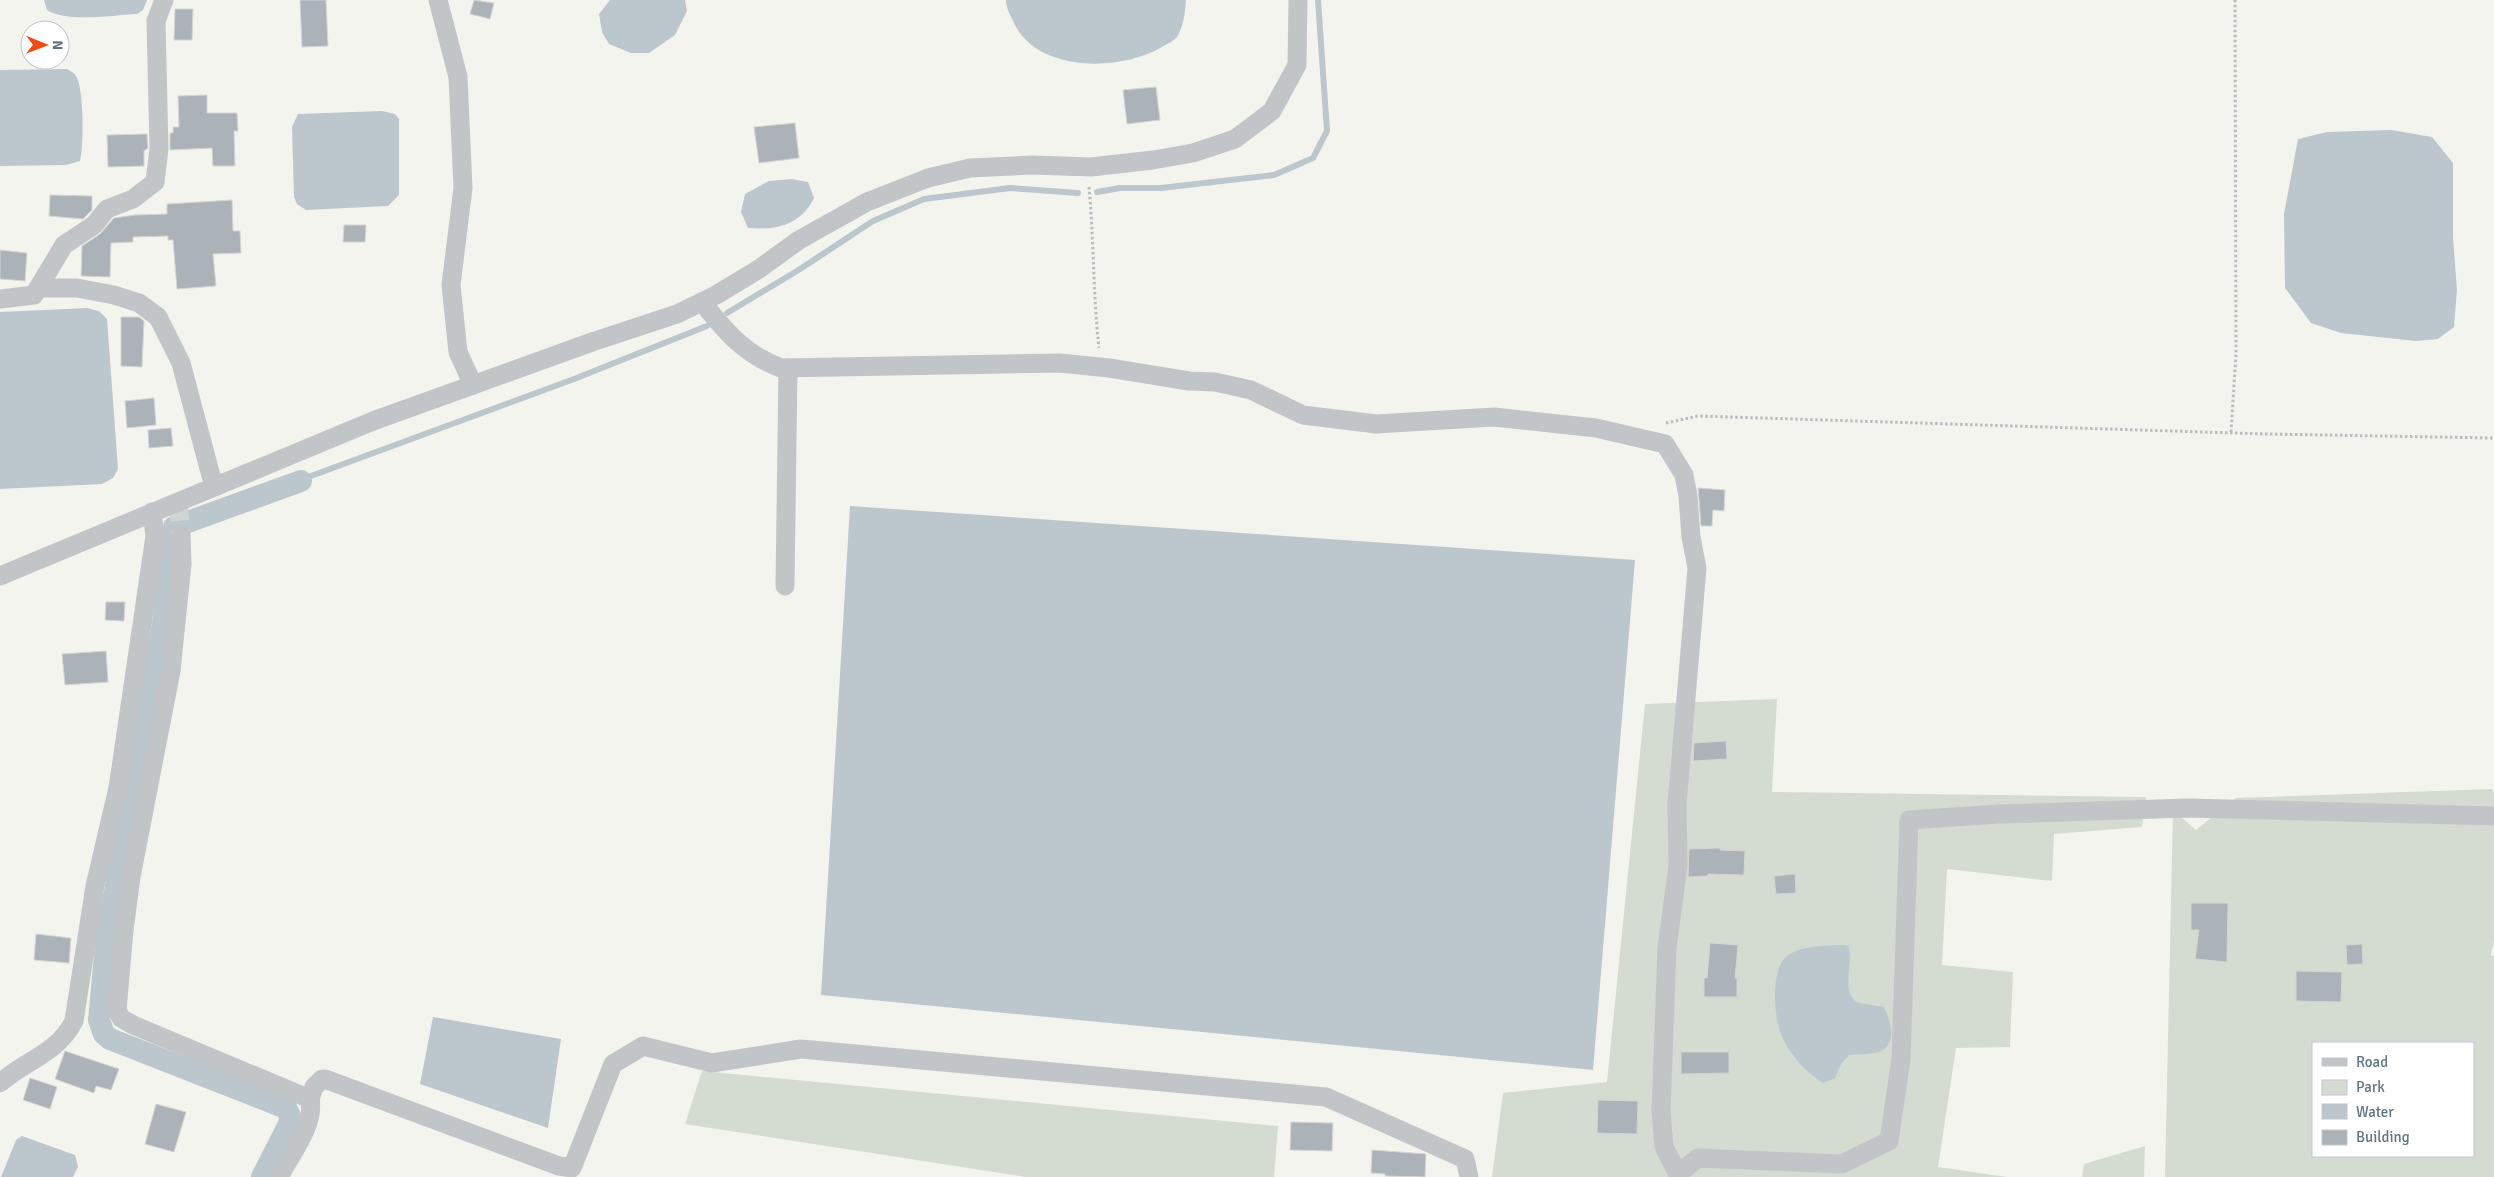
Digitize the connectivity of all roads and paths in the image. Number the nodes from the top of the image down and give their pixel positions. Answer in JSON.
{"nodes":[{"id":1,"x":164,"y":0,"type":"edge"},
{"id":2,"x":438,"y":0,"type":"edge"},
{"id":3,"x":1298,"y":0,"type":"edge"},
{"id":4,"x":2235,"y":0,"type":"edge"},
{"id":5,"x":1091,"y":167,"type":"junction"},
{"id":6,"x":38,"y":288,"type":"junction"},
{"id":7,"x":0,"y":298,"type":"edge"},
{"id":8,"x":702,"y":302,"type":"junction"},
{"id":9,"x":1101,"y":367,"type":"junction"},
{"id":10,"x":788,"y":368,"type":"junction"},
{"id":11,"x":473,"y":385,"type":"junction"},
{"id":12,"x":2231,"y":432,"type":"junction"},
{"id":13,"x":1631,"y":436,"type":"junction"},
{"id":14,"x":2494,"y":438,"type":"edge"},
{"id":15,"x":217,"y":486,"type":"junction"},
{"id":16,"x":152,"y":512,"type":"junction"},
{"id":17,"x":181,"y":534,"type":"tunnel mouth"},
{"id":18,"x":0,"y":576,"type":"edge"},
{"id":19,"x":785,"y":586,"type":"dead end"},
{"id":20,"x":2494,"y":816,"type":"edge"},
{"id":21,"x":0,"y":1082,"type":"edge"},
{"id":22,"x":310,"y":1099,"type":"junction"},
{"id":23,"x":1678,"y":1175,"type":"edge"},
{"id":24,"x":280,"y":1177,"type":"edge"},
{"id":25,"x":1469,"y":1177,"type":"edge"}],
"edges":[{"from":1,"to":6,"type":"street"},
{"from":2,"to":11,"type":"street"},
{"from":3,"to":5,"type":"street"},
{"from":4,"to":12,"type":"path"},
{"from":5,"to":8,"type":"street"},
{"from":5,"to":9,"type":"path"},
{"from":6,"to":7,"type":"street"},
{"from":6,"to":15,"type":"street"},
{"from":8,"to":10,"type":"street"},
{"from":8,"to":11,"type":"street"},
{"from":9,"to":10,"type":"street"},
{"from":9,"to":13,"type":"street"},
{"from":10,"to":19,"type":"street"},
{"from":11,"to":15,"type":"street"},
{"from":12,"to":13,"type":"path"},
{"from":12,"to":14,"type":"path"},
{"from":13,"to":23,"type":"street"},
{"from":15,"to":16,"type":"street"},
{"from":16,"to":18,"type":"street"},
{"from":16,"to":21,"type":"street"},
{"from":17,"to":22,"type":"street"},
{"from":20,"to":23,"type":"street"},
{"from":22,"to":24,"type":"street"},
{"from":22,"to":25,"type":"street"}]}
